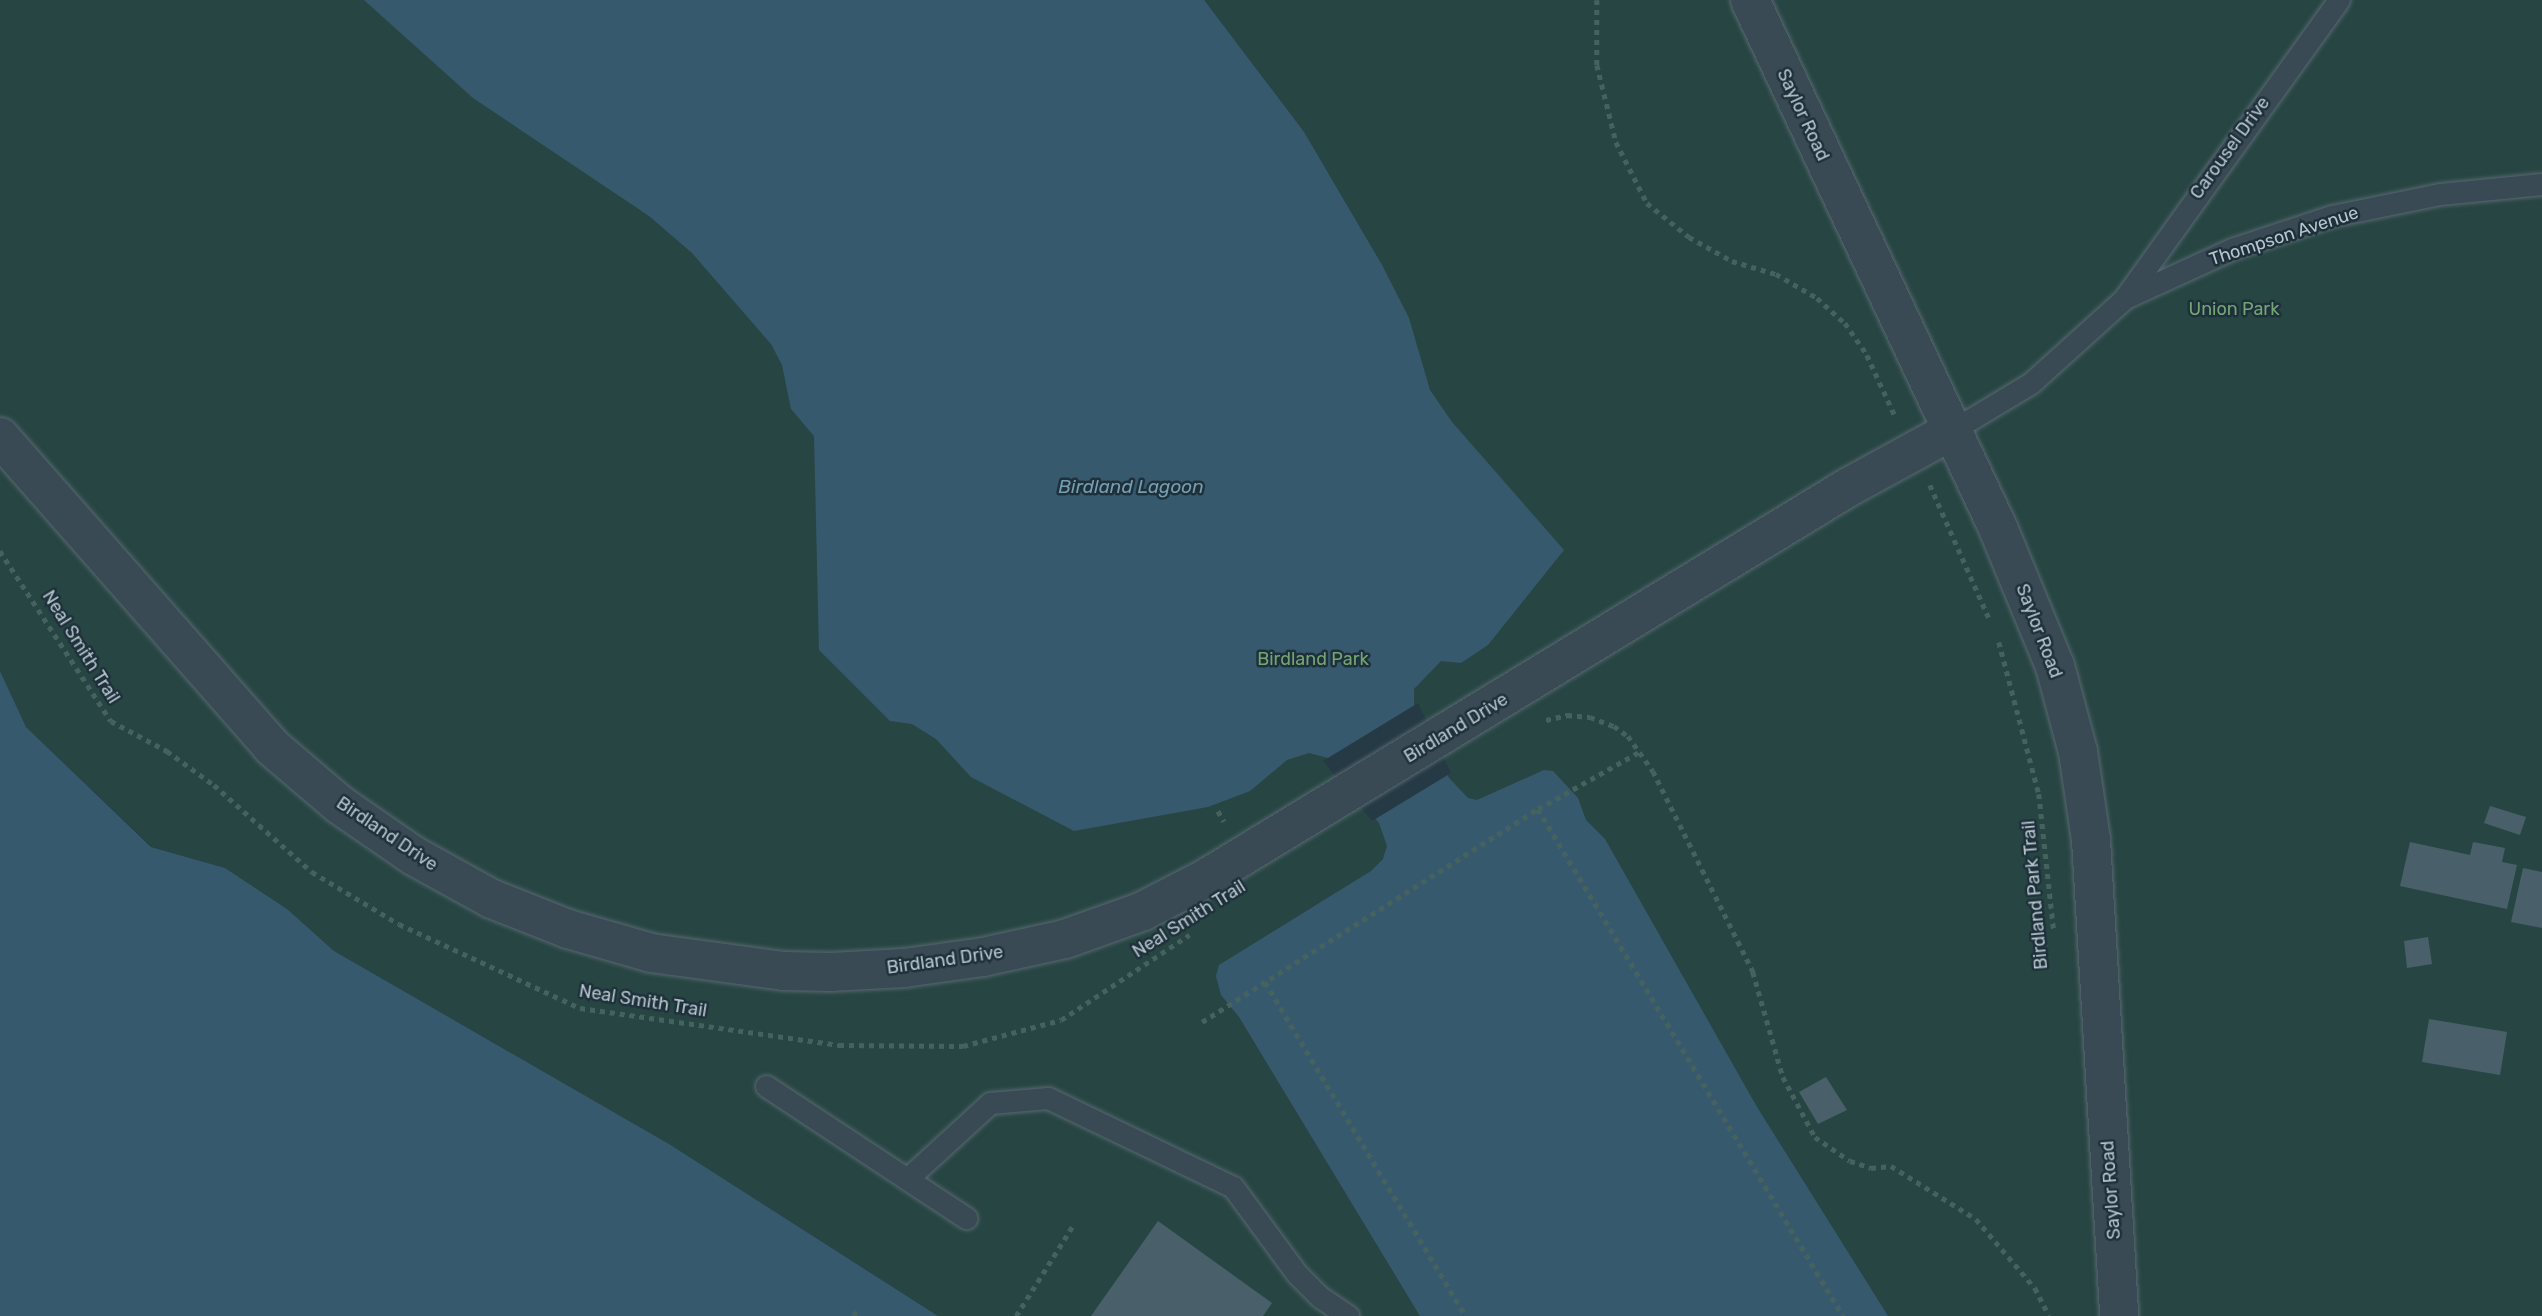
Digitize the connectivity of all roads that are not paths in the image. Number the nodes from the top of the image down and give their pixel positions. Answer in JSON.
{"nodes":[{"id":1,"x":1750,"y":0,"type":"edge"},
{"id":2,"x":2339,"y":0,"type":"edge"},
{"id":3,"x":2542,"y":184,"type":"edge"},
{"id":4,"x":2125,"y":298,"type":"junction"},
{"id":5,"x":1951,"y":430,"type":"junction"},
{"id":6,"x":0,"y":438,"type":"edge"},
{"id":7,"x":766,"y":1086,"type":"dead end"},
{"id":8,"x":907,"y":1179,"type":"junction"},
{"id":9,"x":966,"y":1217,"type":"dead end"},
{"id":10,"x":1348,"y":1316,"type":"edge"},
{"id":11,"x":2119,"y":1316,"type":"edge"}],
"edges":[{"from":1,"to":5,"type":"street","name":"Saylor Road"},
{"from":2,"to":4,"type":"lane","name":"Carousel Drive"},
{"from":3,"to":4,"type":"lane","name":"Thompson Avenue"},
{"from":4,"to":5,"type":"lane","name":"Thompson Avenue"},
{"from":5,"to":6,"type":"street","name":"Birdland Drive"},
{"from":5,"to":11,"type":"street","name":"Saylor Road"},
{"from":7,"to":8,"type":"lane"},
{"from":8,"to":9,"type":"lane"},
{"from":8,"to":10,"type":"lane"}]}
